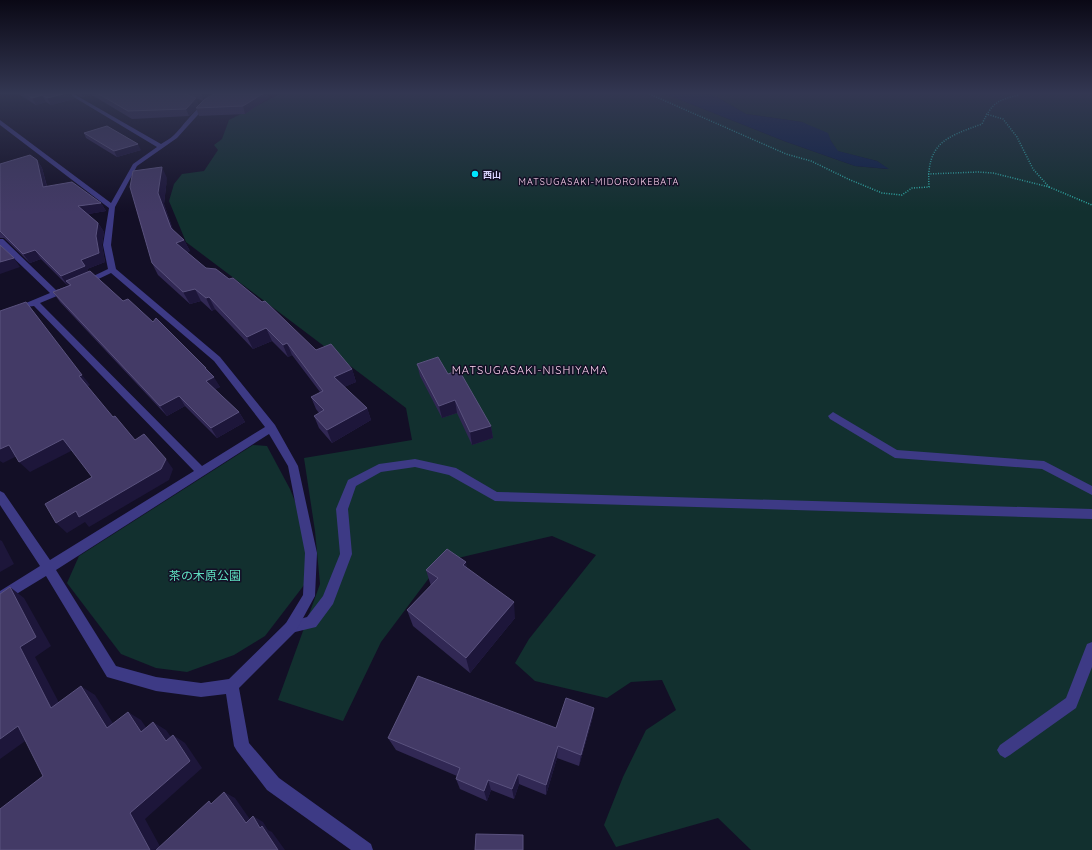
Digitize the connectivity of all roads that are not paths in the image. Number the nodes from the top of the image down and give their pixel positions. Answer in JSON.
{"nodes":[{"id":1,"x":14,"y":133,"type":"edge"},
{"id":2,"x":137,"y":133,"type":"edge"},
{"id":3,"x":179,"y":133,"type":"edge"},
{"id":4,"x":161,"y":147,"type":"junction"},
{"id":5,"x":45,"y":156,"type":"junction"},
{"id":6,"x":38,"y":159,"type":"edge"},
{"id":7,"x":112,"y":207,"type":"junction"},
{"id":8,"x":0,"y":241,"type":"edge"},
{"id":9,"x":112,"y":270,"type":"junction"},
{"id":10,"x":55,"y":294,"type":"junction"},
{"id":11,"x":35,"y":302,"type":"junction"},
{"id":12,"x":21,"y":308,"type":"edge"},
{"id":13,"x":833,"y":416,"type":"dead end"},
{"id":14,"x":271,"y":428,"type":"junction"},
{"id":15,"x":201,"y":472,"type":"junction"},
{"id":16,"x":1092,"y":490,"type":"edge"},
{"id":17,"x":0,"y":496,"type":"edge"},
{"id":18,"x":1092,"y":514,"type":"edge"},
{"id":19,"x":48,"y":568,"type":"junction"},
{"id":20,"x":0,"y":598,"type":"edge"},
{"id":21,"x":291,"y":627,"type":"junction"},
{"id":22,"x":1092,"y":649,"type":"edge"},
{"id":23,"x":232,"y":686,"type":"junction"},
{"id":24,"x":1005,"y":750,"type":"dead end"},
{"id":25,"x":366,"y":850,"type":"edge"}],
"edges":[{"from":1,"to":5,"type":"street"},
{"from":2,"to":4,"type":"street"},
{"from":3,"to":4,"type":"street"},
{"from":4,"to":7,"type":"street"},
{"from":5,"to":6,"type":"street"},
{"from":5,"to":7,"type":"street"},
{"from":7,"to":9,"type":"street"},
{"from":8,"to":10,"type":"street"},
{"from":9,"to":10,"type":"street"},
{"from":9,"to":14,"type":"street"},
{"from":10,"to":11,"type":"street"},
{"from":11,"to":12,"type":"street"},
{"from":11,"to":15,"type":"street"},
{"from":13,"to":16,"type":"street"},
{"from":14,"to":15,"type":"street"},
{"from":14,"to":21,"type":"street"},
{"from":15,"to":19,"type":"street"},
{"from":17,"to":19,"type":"street"},
{"from":18,"to":21,"type":"street"},
{"from":19,"to":20,"type":"street"},
{"from":19,"to":23,"type":"street"},
{"from":21,"to":23,"type":"street"},
{"from":22,"to":24,"type":"street"},
{"from":23,"to":25,"type":"street"}]}
